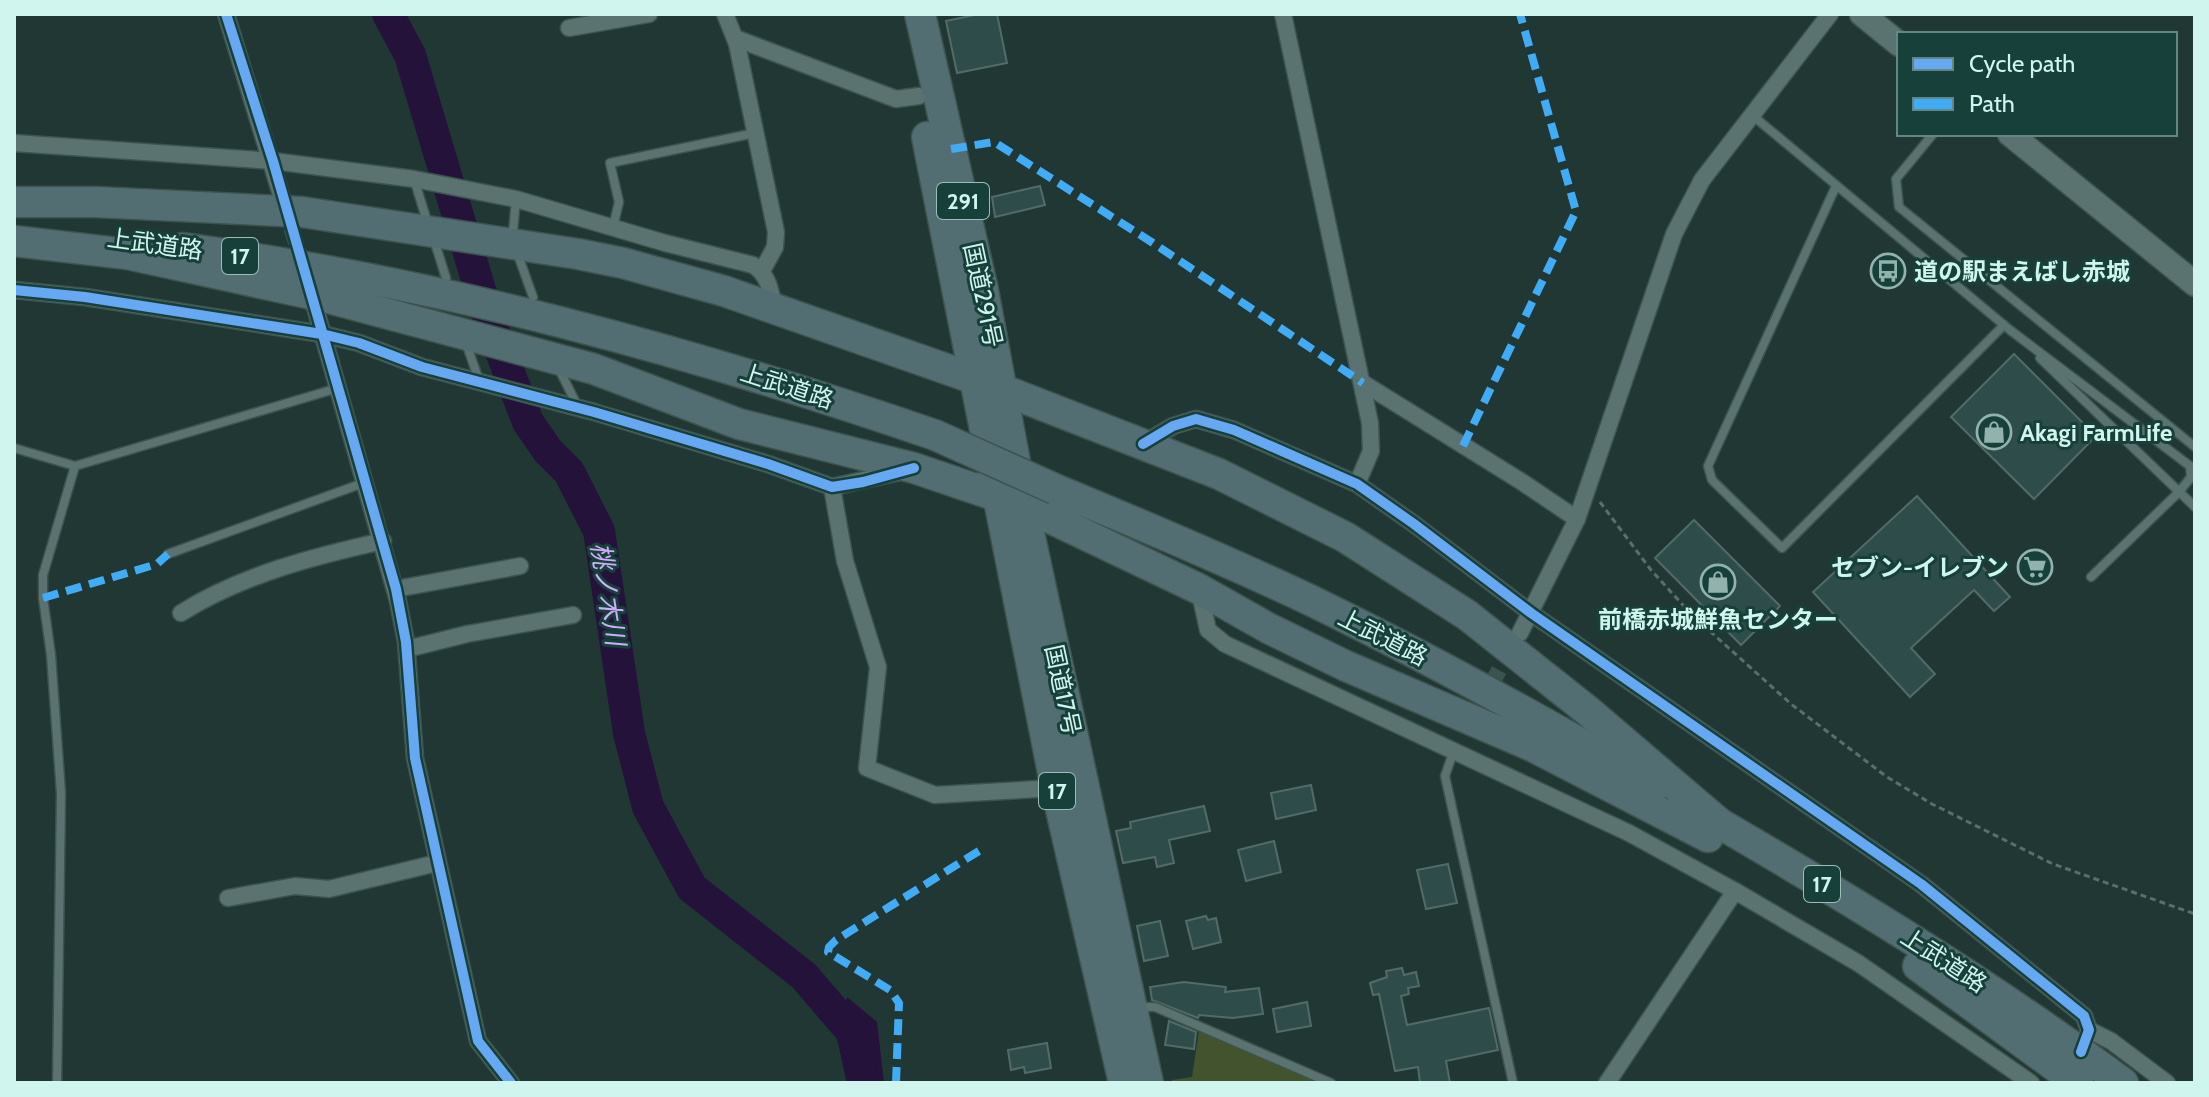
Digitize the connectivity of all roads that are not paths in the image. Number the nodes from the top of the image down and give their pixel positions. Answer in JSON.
{"nodes":[{"id":1,"x":226,"y":14,"type":"edge"},
{"id":2,"x":649,"y":14,"type":"edge"},
{"id":3,"x":725,"y":14,"type":"edge"},
{"id":4,"x":902,"y":14,"type":"edge"},
{"id":5,"x":920,"y":14,"type":"edge"},
{"id":6,"x":1283,"y":14,"type":"edge"},
{"id":7,"x":1830,"y":14,"type":"edge"},
{"id":8,"x":1862,"y":14,"type":"edge"},
{"id":9,"x":569,"y":28,"type":"dead end"},
{"id":10,"x":735,"y":38,"type":"junction"},
{"id":11,"x":1897,"y":42,"type":"edge"},
{"id":12,"x":919,"y":96,"type":"junction"},
{"id":13,"x":1751,"y":115,"type":"junction"},
{"id":14,"x":755,"y":133,"type":"junction"},
{"id":15,"x":1931,"y":136,"type":"edge"},
{"id":16,"x":2012,"y":136,"type":"edge"},
{"id":17,"x":14,"y":143,"type":"edge"},
{"id":18,"x":273,"y":161,"type":"junction"},
{"id":19,"x":419,"y":180,"type":"junction"},
{"id":20,"x":1836,"y":186,"type":"junction"},
{"id":21,"x":282,"y":198,"type":"tunnel mouth"},
{"id":22,"x":516,"y":199,"type":"junction"},
{"id":23,"x":14,"y":202,"type":"edge"},
{"id":24,"x":613,"y":227,"type":"junction"},
{"id":25,"x":14,"y":228,"type":"edge"},
{"id":26,"x":434,"y":232,"type":"junction"},
{"id":27,"x":14,"y":241,"type":"edge"},
{"id":28,"x":511,"y":243,"type":"junction"},
{"id":29,"x":762,"y":271,"type":"junction"},
{"id":30,"x":2195,"y":284,"type":"edge"},
{"id":31,"x":454,"y":288,"type":"junction"},
{"id":32,"x":14,"y":290,"type":"edge"},
{"id":33,"x":313,"y":300,"type":"dead end"},
{"id":34,"x":530,"y":305,"type":"junction"},
{"id":35,"x":774,"y":309,"type":"junction"},
{"id":36,"x":2007,"y":327,"type":"junction"},
{"id":37,"x":322,"y":334,"type":"junction"},
{"id":38,"x":469,"y":339,"type":"junction"},
{"id":39,"x":550,"y":354,"type":"junction"},
{"id":40,"x":1363,"y":383,"type":"junction"},
{"id":41,"x":988,"y":384,"type":"junction"},
{"id":42,"x":487,"y":385,"type":"junction"},
{"id":43,"x":339,"y":388,"type":"junction"},
{"id":44,"x":571,"y":407,"type":"junction"},
{"id":45,"x":1143,"y":444,"type":"junction"},
{"id":46,"x":2195,"y":447,"type":"edge"},
{"id":47,"x":14,"y":448,"type":"edge"},
{"id":48,"x":75,"y":466,"type":"junction"},
{"id":49,"x":914,"y":468,"type":"junction"},
{"id":50,"x":366,"y":482,"type":"junction"},
{"id":51,"x":1357,"y":484,"type":"junction"},
{"id":52,"x":832,"y":487,"type":"junction"},
{"id":53,"x":2179,"y":492,"type":"junction"},
{"id":54,"x":1011,"y":500,"type":"junction"},
{"id":55,"x":2195,"y":507,"type":"edge"},
{"id":56,"x":1577,"y":519,"type":"junction"},
{"id":57,"x":383,"y":541,"type":"junction"},
{"id":58,"x":168,"y":554,"type":"dead end"},
{"id":59,"x":520,"y":566,"type":"dead end"},
{"id":60,"x":2091,"y":577,"type":"dead end"},
{"id":61,"x":396,"y":589,"type":"junction"},
{"id":62,"x":1199,"y":589,"type":"junction"},
{"id":63,"x":181,"y":613,"type":"dead end"},
{"id":64,"x":1531,"y":613,"type":"junction"},
{"id":65,"x":573,"y":615,"type":"dead end"},
{"id":66,"x":1520,"y":633,"type":"tunnel mouth"},
{"id":67,"x":407,"y":649,"type":"junction"},
{"id":68,"x":1464,"y":733,"type":"tunnel mouth"},
{"id":69,"x":1453,"y":753,"type":"junction"},
{"id":70,"x":1056,"y":788,"type":"junction"},
{"id":71,"x":1713,"y":829,"type":"junction"},
{"id":72,"x":437,"y":863,"type":"junction"},
{"id":73,"x":1735,"y":891,"type":"junction"},
{"id":74,"x":228,"y":898,"type":"dead end"},
{"id":75,"x":1132,"y":1009,"type":"junction"},
{"id":76,"x":2085,"y":1041,"type":"junction"},
{"id":77,"x":57,"y":1083,"type":"edge"},
{"id":78,"x":511,"y":1083,"type":"edge"},
{"id":79,"x":1124,"y":1083,"type":"edge"},
{"id":80,"x":1148,"y":1083,"type":"edge"},
{"id":81,"x":1331,"y":1083,"type":"edge"},
{"id":82,"x":1513,"y":1083,"type":"edge"},
{"id":83,"x":1607,"y":1083,"type":"edge"},
{"id":84,"x":2031,"y":1083,"type":"edge"},
{"id":85,"x":2078,"y":1083,"type":"edge"},
{"id":86,"x":2123,"y":1083,"type":"edge"},
{"id":87,"x":2167,"y":1083,"type":"edge"}],
"edges":[{"from":1,"to":18,"type":"street"},
{"from":2,"to":9,"type":"street"},
{"from":3,"to":10,"type":"street"},
{"from":4,"to":12,"type":"highway","name":"国道291号","number":"291"},
{"from":5,"to":41,"type":"highway","name":"国道291号","number":"291"},
{"from":6,"to":40,"type":"street"},
{"from":7,"to":13,"type":"street"},
{"from":8,"to":11,"type":"street"},
{"from":10,"to":12,"type":"street"},
{"from":10,"to":14,"type":"street"},
{"from":12,"to":41,"type":"highway","name":"国道291号","number":"291"},
{"from":13,"to":20,"type":"lane"},
{"from":13,"to":56,"type":"street"},
{"from":14,"to":24,"type":"lane"},
{"from":14,"to":29,"type":"street"},
{"from":15,"to":46,"type":"lane"},
{"from":16,"to":30,"type":"street"},
{"from":17,"to":18,"type":"street"},
{"from":18,"to":19,"type":"street"},
{"from":18,"to":21,"type":"street"},
{"from":19,"to":22,"type":"street"},
{"from":19,"to":26,"type":"lane"},
{"from":20,"to":36,"type":"lane"},
{"from":20,"to":36,"type":"lane"},
{"from":22,"to":24,"type":"street"},
{"from":22,"to":28,"type":"lane"},
{"from":23,"to":26,"type":"highway"},
{"from":24,"to":29,"type":"street"},
{"from":25,"to":31,"type":"highway","name":"上武道路","number":"17"},
{"from":26,"to":28,"type":"highway"},
{"from":26,"to":31,"type":"lane"},
{"from":27,"to":38,"type":"highway"},
{"from":28,"to":34,"type":"lane"},
{"from":28,"to":35,"type":"highway"},
{"from":29,"to":35,"type":"street"},
{"from":31,"to":34,"type":"highway","name":"上武道路","number":"17"},
{"from":32,"to":37,"type":"street"},
{"from":33,"to":37,"type":"street"},
{"from":34,"to":71,"type":"highway","name":"上武道路","number":"17","bridge":true},
{"from":35,"to":41,"type":"highway"},
{"from":36,"to":53,"type":"lane"},
{"from":36,"to":53,"type":"lane"},
{"from":37,"to":42,"type":"street"},
{"from":37,"to":43,"type":"street"},
{"from":38,"to":39,"type":"highway"},
{"from":38,"to":42,"type":"lane"},
{"from":39,"to":44,"type":"lane"},
{"from":39,"to":49,"type":"highway"},
{"from":40,"to":51,"type":"street"},
{"from":40,"to":56,"type":"street"},
{"from":41,"to":45,"type":"highway"},
{"from":41,"to":54,"type":"highway","name":"国道17号","number":"17"},
{"from":42,"to":44,"type":"street"},
{"from":43,"to":48,"type":"lane"},
{"from":43,"to":50,"type":"street"},
{"from":44,"to":52,"type":"street"},
{"from":45,"to":51,"type":"street"},
{"from":45,"to":71,"type":"highway"},
{"from":47,"to":48,"type":"lane"},
{"from":48,"to":77,"type":"lane"},
{"from":49,"to":52,"type":"street"},
{"from":49,"to":54,"type":"highway"},
{"from":50,"to":57,"type":"street"},
{"from":50,"to":58,"type":"lane"},
{"from":51,"to":64,"type":"street"},
{"from":52,"to":70,"type":"street"},
{"from":53,"to":55,"type":"lane"},
{"from":53,"to":60,"type":"lane"},
{"from":54,"to":62,"type":"highway"},
{"from":54,"to":70,"type":"highway","name":"国道17号","number":"17"},
{"from":54,"to":75,"type":"highway","name":"国道17号","number":"17"},
{"from":56,"to":64,"type":"street"},
{"from":57,"to":61,"type":"street"},
{"from":57,"to":63,"type":"street"},
{"from":59,"to":61,"type":"street"},
{"from":61,"to":67,"type":"street"},
{"from":62,"to":69,"type":"street"},
{"from":62,"to":71,"type":"highway"},
{"from":64,"to":66,"type":"street"},
{"from":64,"to":76,"type":"street"},
{"from":65,"to":67,"type":"street"},
{"from":67,"to":72,"type":"street"},
{"from":68,"to":69,"type":"street"},
{"from":69,"to":73,"type":"street"},
{"from":69,"to":82,"type":"lane"},
{"from":70,"to":79,"type":"highway","name":"国道17号","number":"17"},
{"from":71,"to":76,"type":"highway","name":"上武道路","number":"17"},
{"from":71,"to":85,"type":"highway","name":"上武道路","number":"17"},
{"from":72,"to":74,"type":"street"},
{"from":72,"to":78,"type":"street"},
{"from":73,"to":83,"type":"street"},
{"from":73,"to":84,"type":"street"},
{"from":75,"to":80,"type":"highway","name":"国道17号","number":"17"},
{"from":75,"to":81,"type":"lane"},
{"from":76,"to":86,"type":"highway","name":"上武道路","number":"17"},
{"from":76,"to":87,"type":"street"}]}
